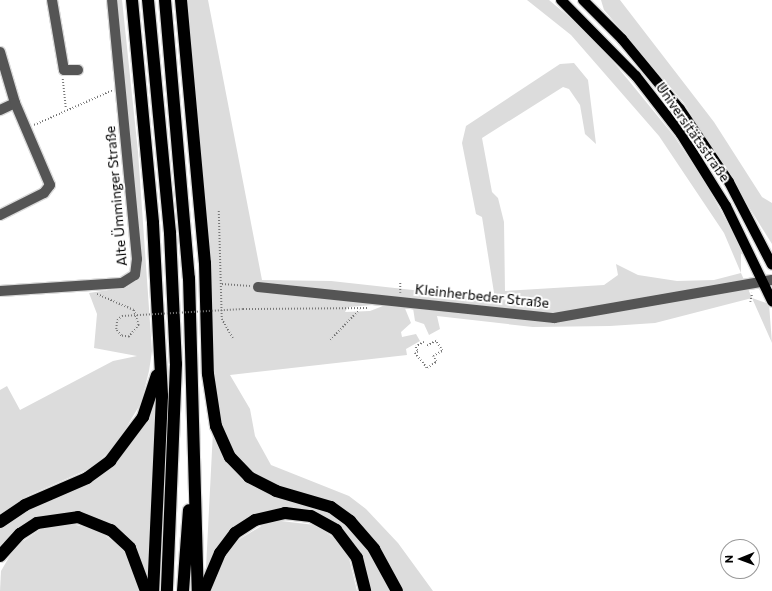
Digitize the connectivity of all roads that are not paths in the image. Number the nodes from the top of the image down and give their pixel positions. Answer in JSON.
{"nodes":[{"id":1,"x":52,"y":0,"type":"edge"},
{"id":2,"x":112,"y":0,"type":"edge"},
{"id":3,"x":132,"y":0,"type":"edge"},
{"id":4,"x":148,"y":0,"type":"edge"},
{"id":5,"x":164,"y":0,"type":"edge"},
{"id":6,"x":181,"y":0,"type":"edge"},
{"id":7,"x":561,"y":0,"type":"edge"},
{"id":8,"x":583,"y":0,"type":"edge"},
{"id":9,"x":0,"y":52,"type":"edge"},
{"id":10,"x":78,"y":70,"type":"dead end"},
{"id":11,"x":15,"y":103,"type":"junction"},
{"id":12,"x":0,"y":110,"type":"edge"},
{"id":13,"x":0,"y":215,"type":"edge"},
{"id":14,"x":772,"y":265,"type":"edge"},
{"id":15,"x":768,"y":281,"type":"edge"},
{"id":16,"x":258,"y":286,"type":"road end"},
{"id":17,"x":0,"y":290,"type":"edge"},
{"id":18,"x":772,"y":301,"type":"edge"},
{"id":19,"x":160,"y":360,"type":"junction"},
{"id":20,"x":191,"y":426,"type":"junction"},
{"id":21,"x":0,"y":522,"type":"edge"},
{"id":22,"x":0,"y":556,"type":"edge"},
{"id":23,"x":146,"y":591,"type":"edge"},
{"id":24,"x":153,"y":591,"type":"edge"},
{"id":25,"x":167,"y":591,"type":"edge"},
{"id":26,"x":183,"y":591,"type":"edge"},
{"id":27,"x":198,"y":591,"type":"edge"},
{"id":28,"x":204,"y":591,"type":"edge"},
{"id":29,"x":365,"y":591,"type":"edge"},
{"id":30,"x":397,"y":591,"type":"edge"}],
"edges":[{"from":1,"to":10,"type":"street"},
{"from":2,"to":17,"type":"street","name":"Alte Ümminger Straße"},
{"from":3,"to":19,"type":"highway"},
{"from":4,"to":25,"type":"highway"},
{"from":5,"to":20,"type":"highway"},
{"from":6,"to":30,"type":"highway"},
{"from":7,"to":15,"type":"main road","name":"Universitätsstraße"},
{"from":8,"to":14,"type":"main road","name":"Universitätsstraße"},
{"from":9,"to":11,"type":"street"},
{"from":11,"to":12,"type":"street"},
{"from":11,"to":13,"type":"street"},
{"from":15,"to":16,"type":"street","name":"Kleinherbeder Straße"},
{"from":15,"to":18,"type":"main road","name":"Universitätsstraße"},
{"from":19,"to":21,"type":"highway"},
{"from":19,"to":24,"type":"highway"},
{"from":20,"to":26,"type":"highway"},
{"from":20,"to":27,"type":"highway"},
{"from":22,"to":23,"type":"highway"},
{"from":28,"to":29,"type":"highway"}]}
